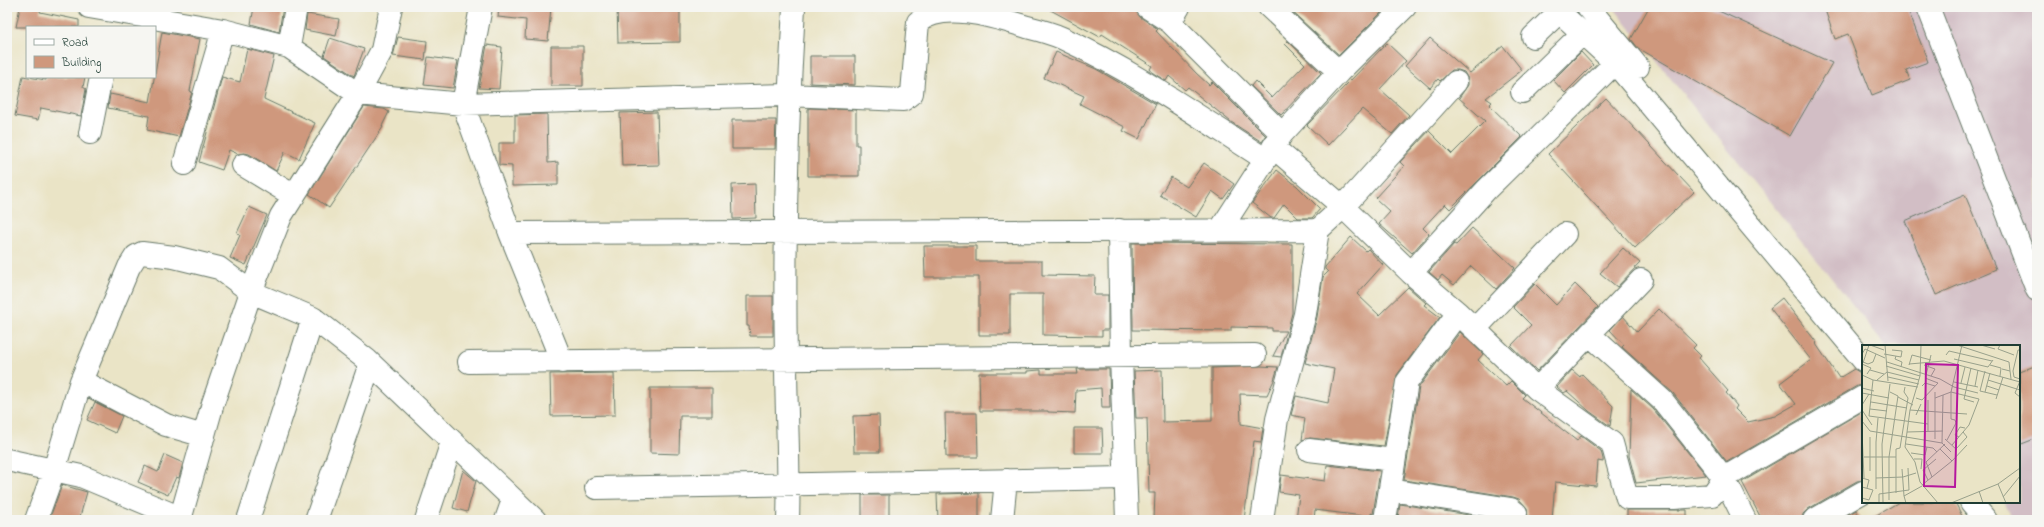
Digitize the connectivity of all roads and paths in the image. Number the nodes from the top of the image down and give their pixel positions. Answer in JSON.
{"nodes":[{"id":1,"x":90,"y":7,"type":"edge"},
{"id":2,"x":296,"y":7,"type":"edge"},
{"id":3,"x":391,"y":7,"type":"edge"},
{"id":4,"x":480,"y":7,"type":"edge"},
{"id":5,"x":794,"y":7,"type":"edge"},
{"id":6,"x":1147,"y":7,"type":"edge"},
{"id":7,"x":1269,"y":7,"type":"edge"},
{"id":8,"x":1405,"y":7,"type":"edge"},
{"id":9,"x":1588,"y":7,"type":"edge"},
{"id":10,"x":1928,"y":7,"type":"edge"},
{"id":11,"x":1557,"y":9,"type":"edge"},
{"id":12,"x":1174,"y":14,"type":"edge"},
{"id":13,"x":113,"y":19,"type":"edge"},
{"id":14,"x":223,"y":30,"type":"junction"},
{"id":15,"x":1583,"y":33,"type":"junction"},
{"id":16,"x":1533,"y":37,"type":"dead end"},
{"id":17,"x":289,"y":47,"type":"junction"},
{"id":18,"x":1616,"y":63,"type":"junction"},
{"id":19,"x":1638,"y":67,"type":"dead end"},
{"id":20,"x":1339,"y":72,"type":"junction"},
{"id":21,"x":102,"y":78,"type":"edge"},
{"id":22,"x":1456,"y":82,"type":"dead end"},
{"id":23,"x":1522,"y":92,"type":"dead end"},
{"id":24,"x":358,"y":94,"type":"junction"},
{"id":25,"x":788,"y":95,"type":"junction"},
{"id":26,"x":463,"y":104,"type":"junction"},
{"id":27,"x":90,"y":132,"type":"dead end"},
{"id":28,"x":1273,"y":147,"type":"junction"},
{"id":29,"x":184,"y":164,"type":"dead end"},
{"id":30,"x":243,"y":165,"type":"dead end"},
{"id":31,"x":294,"y":196,"type":"junction"},
{"id":32,"x":1343,"y":207,"type":"junction"},
{"id":33,"x":1119,"y":230,"type":"junction"},
{"id":34,"x":1220,"y":230,"type":"junction"},
{"id":35,"x":1318,"y":230,"type":"junction"},
{"id":36,"x":787,"y":232,"type":"junction"},
{"id":37,"x":510,"y":233,"type":"junction"},
{"id":38,"x":1565,"y":234,"type":"dead end"},
{"id":39,"x":1411,"y":273,"type":"junction"},
{"id":40,"x":1641,"y":280,"type":"dead end"},
{"id":41,"x":2037,"y":290,"type":"edge"},
{"id":42,"x":251,"y":292,"type":"junction"},
{"id":43,"x":1458,"y":313,"type":"junction"},
{"id":44,"x":313,"y":318,"type":"junction"},
{"id":45,"x":1475,"y":329,"type":"junction"},
{"id":46,"x":1590,"y":335,"type":"junction"},
{"id":47,"x":1256,"y":355,"type":"dead end"},
{"id":48,"x":1121,"y":357,"type":"junction"},
{"id":49,"x":1862,"y":359,"type":"edge"},
{"id":50,"x":786,"y":360,"type":"junction"},
{"id":51,"x":468,"y":362,"type":"dead end"},
{"id":52,"x":562,"y":362,"type":"junction"},
{"id":53,"x":370,"y":364,"type":"junction"},
{"id":54,"x":81,"y":381,"type":"junction"},
{"id":55,"x":1537,"y":389,"type":"junction"},
{"id":56,"x":1862,"y":398,"type":"edge"},
{"id":57,"x":204,"y":436,"type":"junction"},
{"id":58,"x":452,"y":442,"type":"junction"},
{"id":59,"x":1309,"y":450,"type":"dead end"},
{"id":60,"x":7,"y":460,"type":"edge"},
{"id":61,"x":1394,"y":460,"type":"junction"},
{"id":62,"x":54,"y":470,"type":"junction"},
{"id":63,"x":1125,"y":478,"type":"junction"},
{"id":64,"x":1724,"y":478,"type":"junction"},
{"id":65,"x":1006,"y":480,"type":"junction"},
{"id":66,"x":790,"y":483,"type":"junction"},
{"id":67,"x":596,"y":488,"type":"dead end"},
{"id":68,"x":1390,"y":490,"type":"junction"},
{"id":69,"x":1862,"y":493,"type":"edge"},
{"id":70,"x":513,"y":500,"type":"junction"},
{"id":71,"x":1972,"y":503,"type":"edge"},
{"id":72,"x":181,"y":519,"type":"edge"},
{"id":73,"x":36,"y":520,"type":"edge"},
{"id":74,"x":248,"y":520,"type":"edge"},
{"id":75,"x":316,"y":520,"type":"edge"},
{"id":76,"x":426,"y":520,"type":"edge"},
{"id":77,"x":506,"y":520,"type":"edge"},
{"id":78,"x":535,"y":520,"type":"edge"},
{"id":79,"x":788,"y":520,"type":"edge"},
{"id":80,"x":1002,"y":520,"type":"edge"},
{"id":81,"x":1127,"y":520,"type":"edge"},
{"id":82,"x":1262,"y":520,"type":"edge"},
{"id":83,"x":1385,"y":520,"type":"edge"},
{"id":84,"x":1516,"y":520,"type":"edge"},
{"id":85,"x":1746,"y":520,"type":"edge"},
{"id":86,"x":1814,"y":520,"type":"edge"},
{"id":87,"x":1986,"y":520,"type":"edge"}],
"edges":[{"from":1,"to":13,"type":"street"},
{"from":2,"to":17,"type":"street"},
{"from":3,"to":24,"type":"street"},
{"from":4,"to":26,"type":"street"},
{"from":5,"to":25,"type":"street"},
{"from":6,"to":12,"type":"street"},
{"from":7,"to":20,"type":"street"},
{"from":8,"to":20,"type":"street"},
{"from":9,"to":19,"type":"street"},
{"from":10,"to":41,"type":"street"},
{"from":11,"to":15,"type":"street"},
{"from":11,"to":16,"type":"street"},
{"from":12,"to":28,"type":"street"},
{"from":13,"to":14,"type":"street"},
{"from":14,"to":17,"type":"street"},
{"from":14,"to":29,"type":"street"},
{"from":15,"to":18,"type":"street"},
{"from":15,"to":23,"type":"street"},
{"from":17,"to":24,"type":"street"},
{"from":18,"to":39,"type":"street"},
{"from":18,"to":49,"type":"street"},
{"from":20,"to":28,"type":"street"},
{"from":21,"to":27,"type":"street"},
{"from":22,"to":32,"type":"street"},
{"from":24,"to":26,"type":"street"},
{"from":24,"to":31,"type":"street"},
{"from":25,"to":26,"type":"street"},
{"from":25,"to":28,"type":"street"},
{"from":25,"to":36,"type":"street"},
{"from":26,"to":37,"type":"street"},
{"from":28,"to":32,"type":"street"},
{"from":28,"to":34,"type":"street"},
{"from":30,"to":31,"type":"street"},
{"from":31,"to":42,"type":"street"},
{"from":32,"to":35,"type":"street"},
{"from":32,"to":39,"type":"street"},
{"from":33,"to":34,"type":"street"},
{"from":33,"to":36,"type":"street"},
{"from":33,"to":48,"type":"street"},
{"from":34,"to":35,"type":"street"},
{"from":35,"to":82,"type":"street"},
{"from":36,"to":37,"type":"street"},
{"from":36,"to":50,"type":"street"},
{"from":37,"to":52,"type":"street"},
{"from":38,"to":45,"type":"street"},
{"from":39,"to":43,"type":"street"},
{"from":40,"to":46,"type":"street"},
{"from":42,"to":44,"type":"street"},
{"from":42,"to":54,"type":"street"},
{"from":42,"to":57,"type":"street"},
{"from":43,"to":45,"type":"street"},
{"from":43,"to":61,"type":"street"},
{"from":44,"to":53,"type":"street"},
{"from":44,"to":74,"type":"street"},
{"from":45,"to":55,"type":"street"},
{"from":46,"to":55,"type":"street"},
{"from":46,"to":64,"type":"street"},
{"from":47,"to":48,"type":"street"},
{"from":48,"to":50,"type":"street"},
{"from":48,"to":63,"type":"street"},
{"from":50,"to":52,"type":"street"},
{"from":50,"to":66,"type":"street"},
{"from":51,"to":52,"type":"street"},
{"from":53,"to":58,"type":"street"},
{"from":53,"to":75,"type":"street"},
{"from":54,"to":57,"type":"street"},
{"from":54,"to":62,"type":"street"},
{"from":55,"to":64,"type":"street"},
{"from":56,"to":64,"type":"street"},
{"from":57,"to":72,"type":"street"},
{"from":58,"to":70,"type":"street"},
{"from":58,"to":76,"type":"street"},
{"from":59,"to":61,"type":"street"},
{"from":60,"to":62,"type":"street"},
{"from":61,"to":68,"type":"street"},
{"from":62,"to":72,"type":"street"},
{"from":62,"to":73,"type":"street"},
{"from":63,"to":65,"type":"street"},
{"from":63,"to":81,"type":"street"},
{"from":64,"to":85,"type":"street"},
{"from":65,"to":66,"type":"street"},
{"from":65,"to":80,"type":"street"},
{"from":66,"to":67,"type":"street"},
{"from":66,"to":79,"type":"street"},
{"from":68,"to":83,"type":"street"},
{"from":68,"to":84,"type":"street"},
{"from":69,"to":86,"type":"street"},
{"from":70,"to":77,"type":"street"},
{"from":70,"to":78,"type":"street"},
{"from":71,"to":87,"type":"street"}]}
